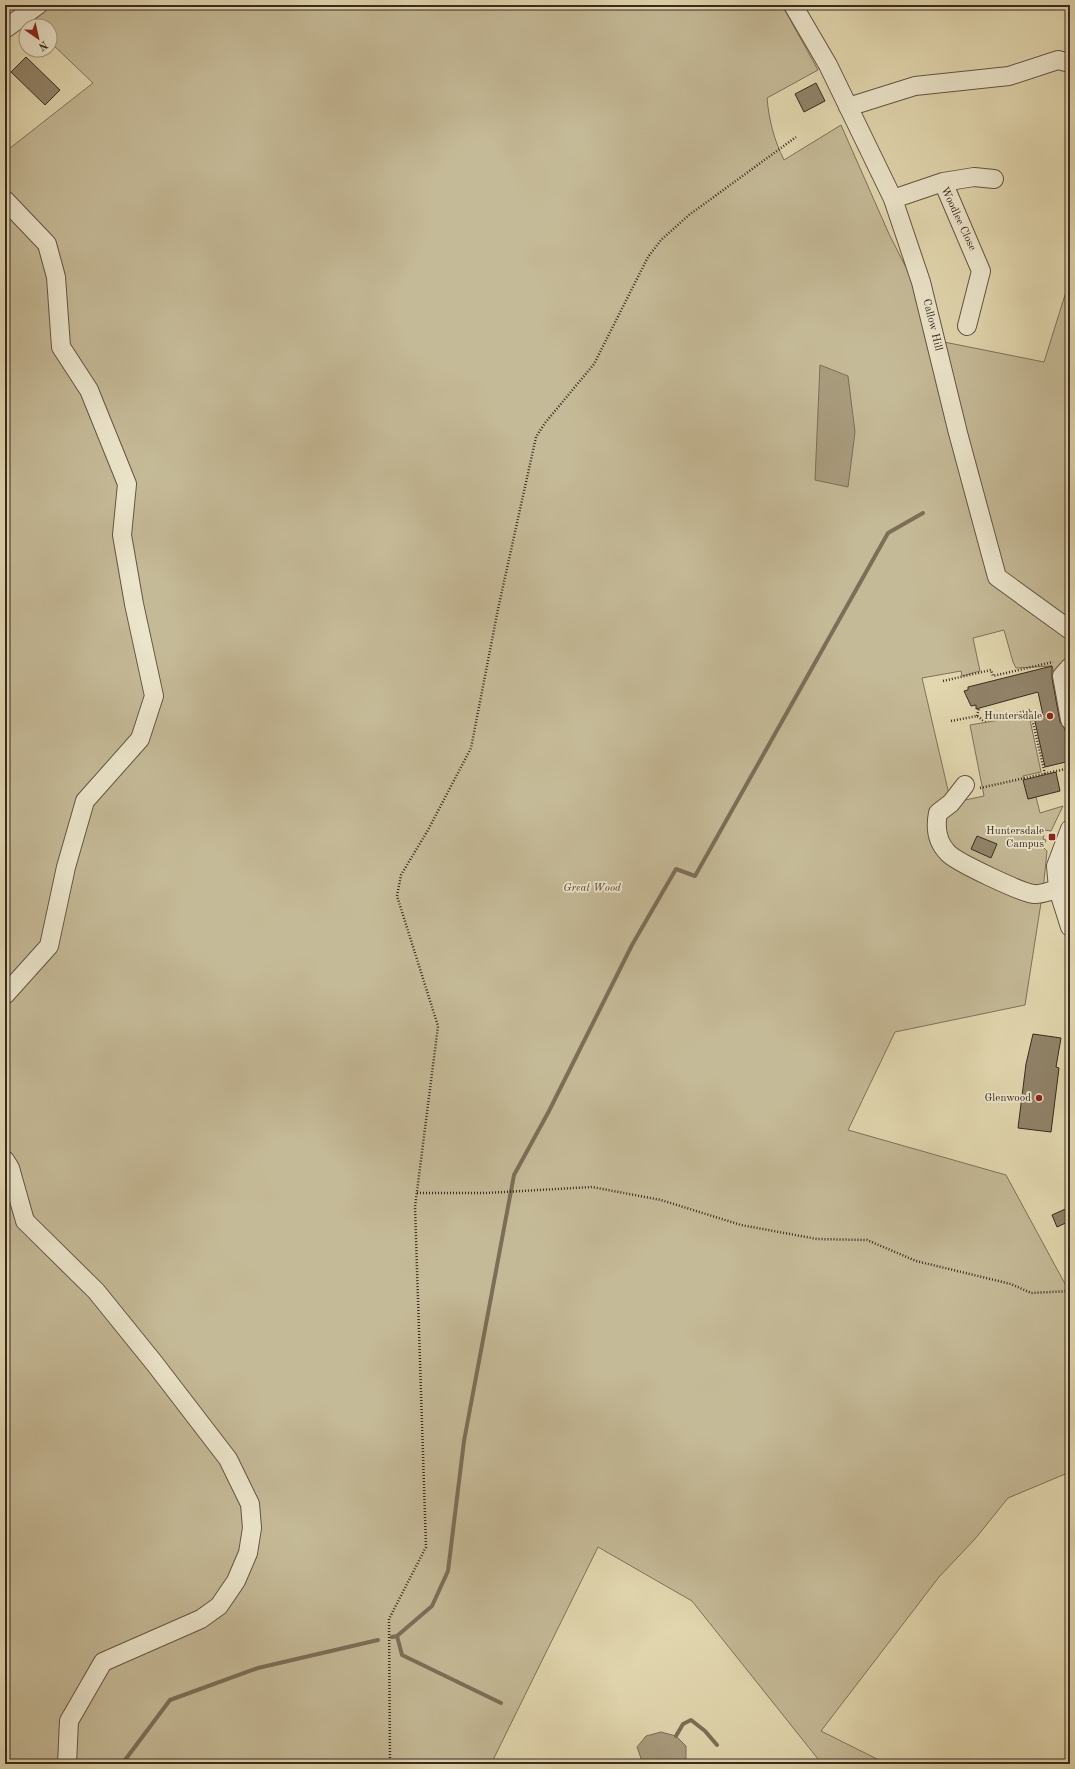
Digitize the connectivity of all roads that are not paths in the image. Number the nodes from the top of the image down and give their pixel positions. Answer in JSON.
{"nodes":[{"id":1,"x":38,"y":5,"type":"edge"},
{"id":2,"x":793,"y":5,"type":"edge"},
{"id":3,"x":5,"y":29,"type":"edge"},
{"id":4,"x":1070,"y":63,"type":"edge"},
{"id":5,"x":848,"y":107,"type":"junction"},
{"id":6,"x":994,"y":179,"type":"dead end"},
{"id":7,"x":944,"y":182,"type":"junction"},
{"id":8,"x":893,"y":199,"type":"junction"},
{"id":9,"x":5,"y":200,"type":"edge"},
{"id":10,"x":967,"y":326,"type":"dead end"},
{"id":11,"x":1070,"y":630,"type":"edge"},
{"id":12,"x":1066,"y":672,"type":"edge"},
{"id":13,"x":1070,"y":720,"type":"edge"},
{"id":14,"x":965,"y":785,"type":"road end"},
{"id":15,"x":1070,"y":829,"type":"edge"},
{"id":16,"x":1062,"y":877,"type":"edge"},
{"id":17,"x":1070,"y":927,"type":"edge"},
{"id":18,"x":5,"y":995,"type":"edge"},
{"id":19,"x":5,"y":1160,"type":"edge"},
{"id":20,"x":67,"y":1764,"type":"edge"}],
"edges":[{"from":1,"to":3,"type":"street"},
{"from":2,"to":5,"type":"street","name":"Callow Hill"},
{"from":4,"to":5,"type":"street"},
{"from":5,"to":8,"type":"street","name":"Callow Hill"},
{"from":6,"to":7,"type":"street"},
{"from":7,"to":8,"type":"street","name":"Woodlee Close"},
{"from":7,"to":10,"type":"street","name":"Woodlee Close"},
{"from":8,"to":11,"type":"street","name":"Callow Hill"},
{"from":9,"to":18,"type":"street"},
{"from":12,"to":13,"type":"street"},
{"from":14,"to":16,"type":"street"},
{"from":15,"to":16,"type":"street"},
{"from":16,"to":17,"type":"street"},
{"from":19,"to":20,"type":"street"}]}
